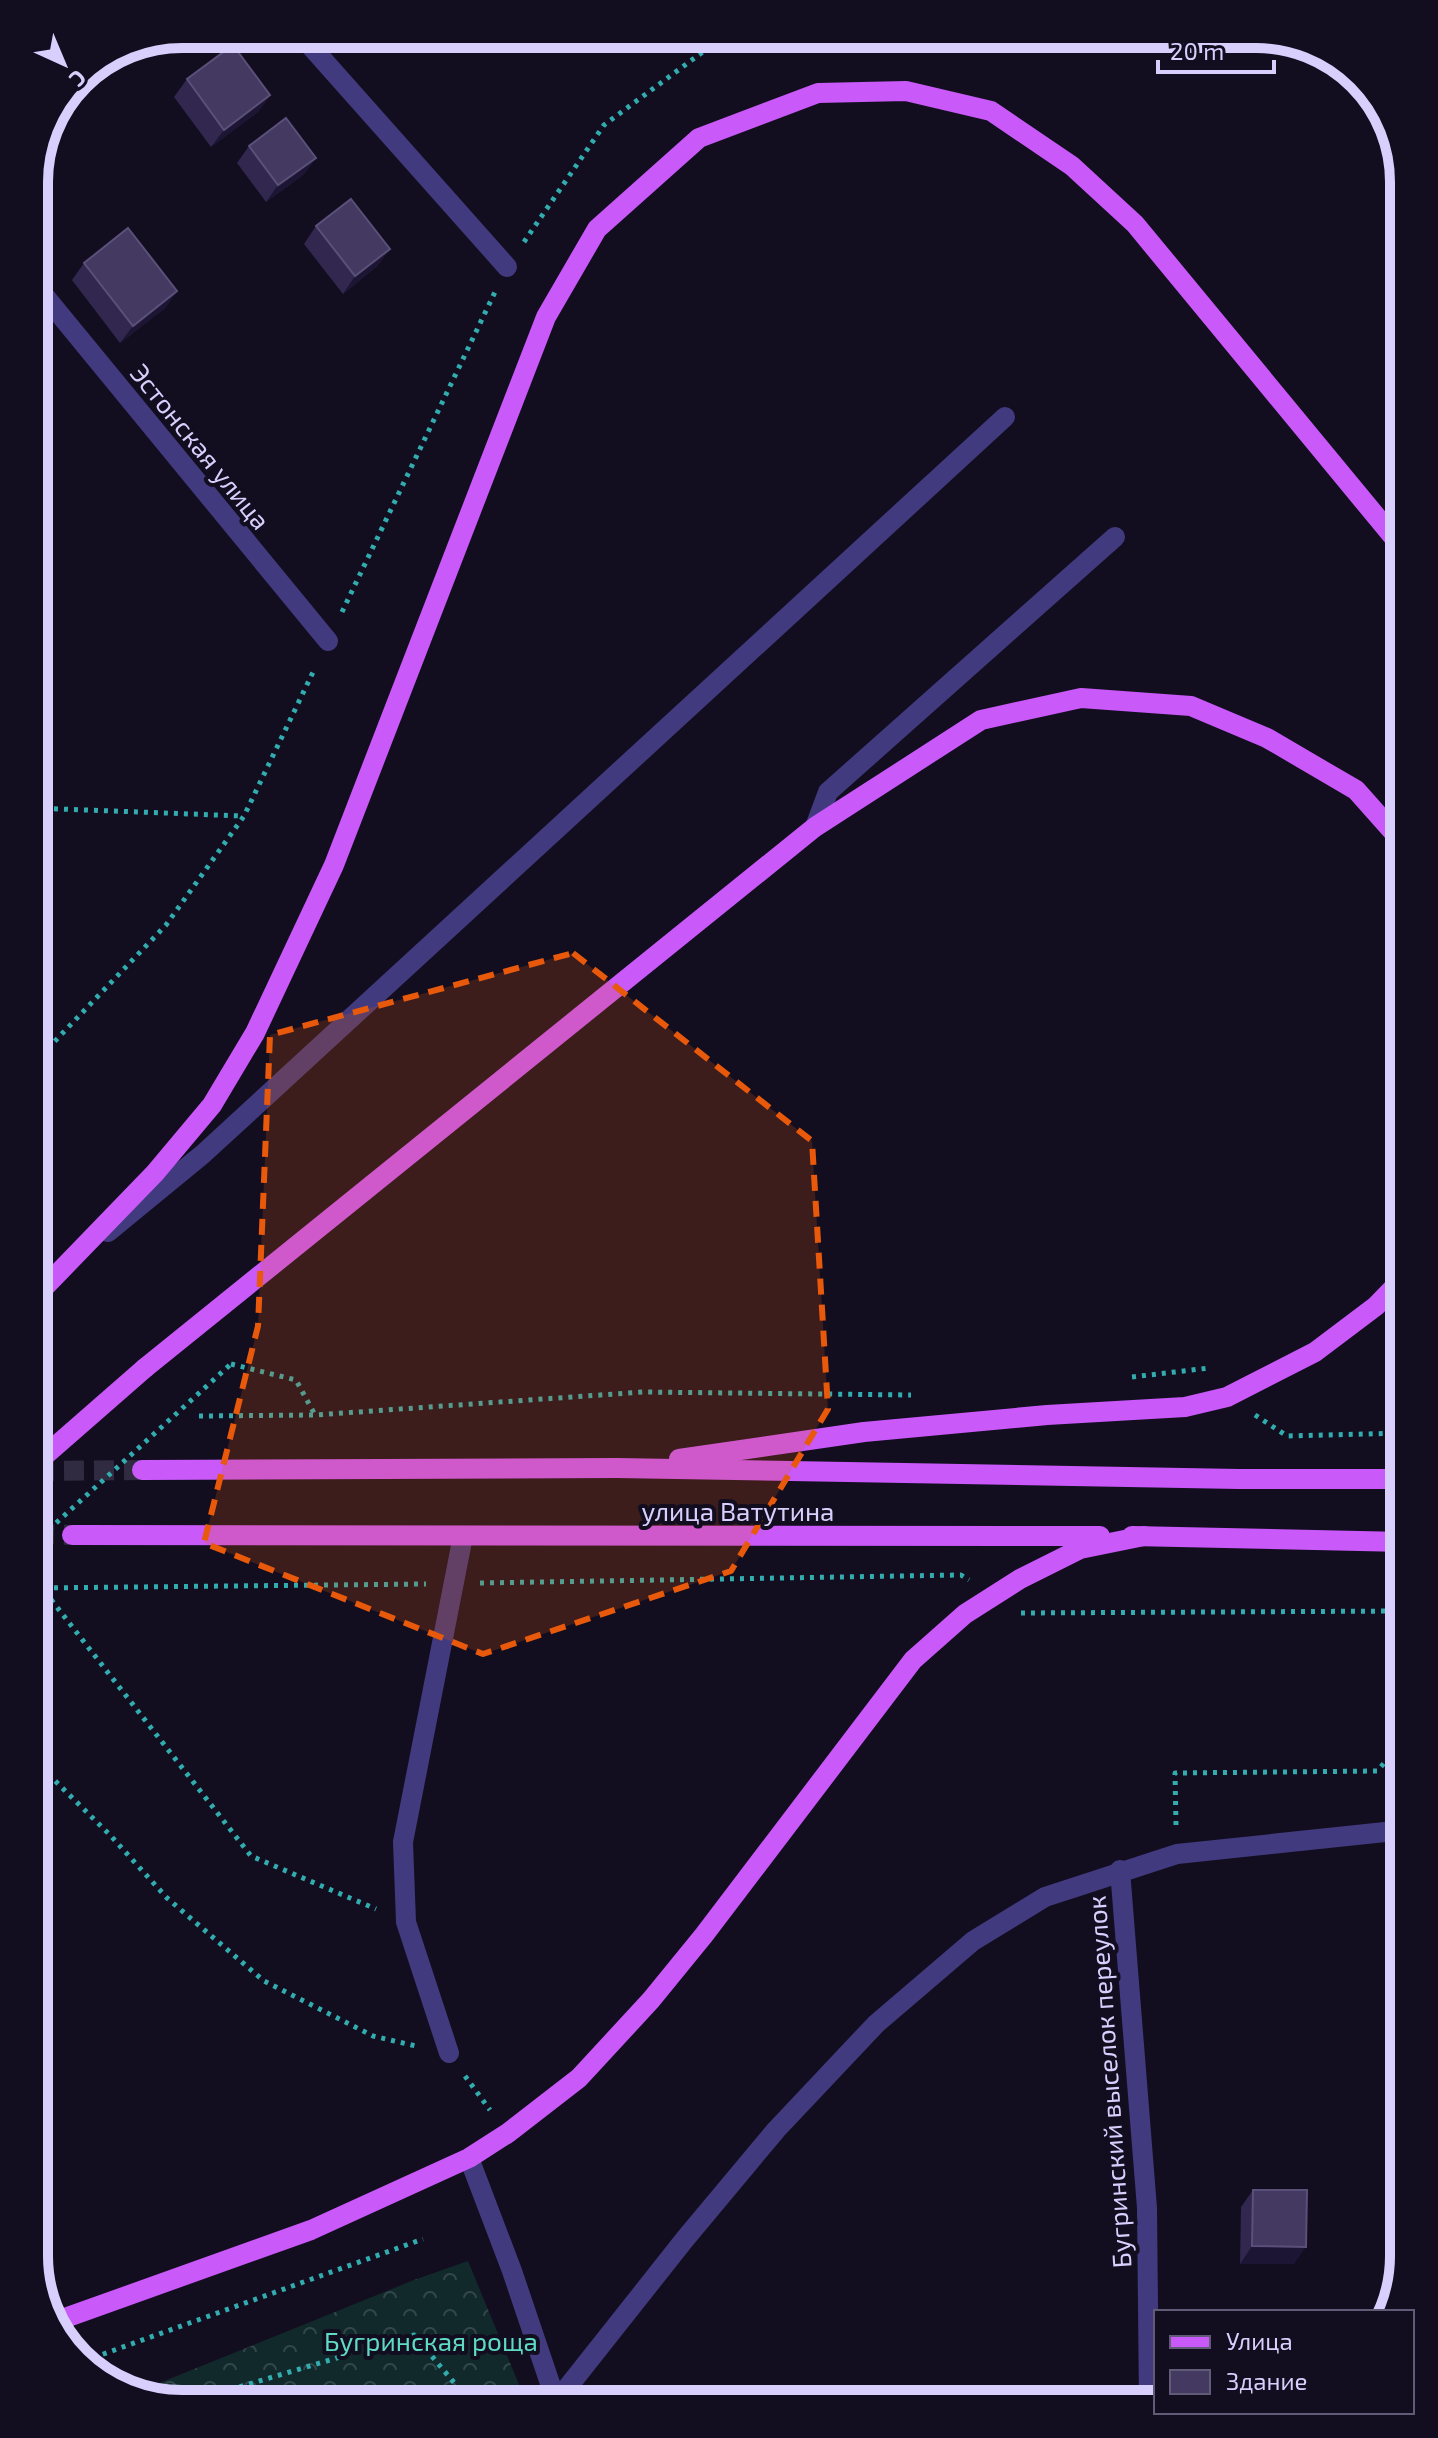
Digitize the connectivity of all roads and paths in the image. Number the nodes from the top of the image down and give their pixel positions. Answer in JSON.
{"nodes":[{"id":1,"x":312,"y":48,"type":"edge"},
{"id":2,"x":708,"y":48,"type":"edge"},
{"id":3,"x":507,"y":267,"type":"junction"},
{"id":4,"x":48,"y":300,"type":"edge"},
{"id":5,"x":1005,"y":417,"type":"dead end"},
{"id":6,"x":1390,"y":533,"type":"edge"},
{"id":7,"x":1115,"y":537,"type":"dead end"},
{"id":8,"x":328,"y":641,"type":"junction"},
{"id":9,"x":48,"y":809,"type":"edge"},
{"id":10,"x":244,"y":816,"type":"junction"},
{"id":11,"x":815,"y":827,"type":"junction"},
{"id":12,"x":1390,"y":828,"type":"edge"},
{"id":13,"x":48,"y":1048,"type":"edge"},
{"id":14,"x":64,"y":1268,"type":"junction"},
{"id":15,"x":48,"y":1284,"type":"edge"},
{"id":16,"x":1390,"y":1292,"type":"edge"},
{"id":17,"x":1125,"y":1378,"type":"dead end"},
{"id":18,"x":924,"y":1395,"type":"dead end"},
{"id":19,"x":1227,"y":1397,"type":"junction"},
{"id":20,"x":315,"y":1415,"type":"junction"},
{"id":21,"x":199,"y":1416,"type":"dead end"},
{"id":22,"x":1390,"y":1433,"type":"edge"},
{"id":23,"x":48,"y":1453,"type":"edge"},
{"id":24,"x":617,"y":1468,"type":"junction"},
{"id":25,"x":142,"y":1470,"type":"tunnel mouth"},
{"id":26,"x":1390,"y":1479,"type":"edge"},
{"id":27,"x":48,"y":1530,"type":"edge"},
{"id":28,"x":72,"y":1535,"type":"tunnel mouth"},
{"id":29,"x":463,"y":1536,"type":"junction"},
{"id":30,"x":1144,"y":1536,"type":"junction"},
{"id":31,"x":1390,"y":1542,"type":"edge"},
{"id":32,"x":455,"y":1584,"type":"junction"},
{"id":33,"x":48,"y":1588,"type":"edge"},
{"id":34,"x":48,"y":1596,"type":"edge"},
{"id":35,"x":995,"y":1596,"type":"junction"},
{"id":36,"x":1390,"y":1611,"type":"edge"},
{"id":37,"x":1390,"y":1757,"type":"edge"},
{"id":38,"x":48,"y":1774,"type":"edge"},
{"id":39,"x":1390,"y":1836,"type":"edge"},
{"id":40,"x":1177,"y":1854,"type":"junction"},
{"id":41,"x":1120,"y":1870,"type":"junction"},
{"id":42,"x":406,"y":1922,"type":"junction"},
{"id":43,"x":449,"y":2053,"type":"junction"},
{"id":44,"x":508,"y":2133,"type":"junction"},
{"id":45,"x":469,"y":2158,"type":"junction"},
{"id":46,"x":423,"y":2239,"type":"dead end"},
{"id":47,"x":64,"y":2318,"type":"edge"},
{"id":48,"x":94,"y":2357,"type":"edge"},
{"id":49,"x":229,"y":2390,"type":"edge"},
{"id":50,"x":460,"y":2390,"type":"edge"},
{"id":51,"x":552,"y":2390,"type":"edge"},
{"id":52,"x":566,"y":2390,"type":"edge"},
{"id":53,"x":1149,"y":2390,"type":"edge"}],
"edges":[{"from":1,"to":3,"type":"street"},
{"from":2,"to":3,"type":"path"},
{"from":3,"to":8,"type":"path"},
{"from":4,"to":8,"type":"street","name":"Эстонская улица"},
{"from":5,"to":14,"type":"street"},
{"from":6,"to":14,"type":"main road"},
{"from":7,"to":11,"type":"street"},
{"from":8,"to":10,"type":"path"},
{"from":9,"to":10,"type":"path"},
{"from":10,"to":13,"type":"path"},
{"from":11,"to":12,"type":"main road"},
{"from":11,"to":23,"type":"main road","bridge":true},
{"from":14,"to":15,"type":"main road"},
{"from":16,"to":19,"type":"main road"},
{"from":17,"to":19,"type":"path"},
{"from":18,"to":20,"type":"path"},
{"from":19,"to":22,"type":"path"},
{"from":19,"to":24,"type":"main road"},
{"from":20,"to":21,"type":"path"},
{"from":20,"to":27,"type":"path","bridge":true},
{"from":24,"to":25,"type":"main road","name":"улица Ватутина"},
{"from":24,"to":26,"type":"main road","name":"улица Ватутина"},
{"from":28,"to":29,"type":"main road","name":"улица Ватутина"},
{"from":29,"to":30,"type":"main road","name":"улица Ватутина"},
{"from":29,"to":32,"type":"street"},
{"from":30,"to":31,"type":"main road","name":"улица Ватутина"},
{"from":30,"to":35,"type":"main road"},
{"from":32,"to":33,"type":"path"},
{"from":32,"to":35,"type":"path"},
{"from":32,"to":42,"type":"street"},
{"from":34,"to":42,"type":"path"},
{"from":35,"to":36,"type":"path"},
{"from":35,"to":44,"type":"main road"},
{"from":37,"to":40,"type":"path"},
{"from":38,"to":43,"type":"path"},
{"from":39,"to":40,"type":"street"},
{"from":40,"to":41,"type":"street"},
{"from":41,"to":52,"type":"street","name":"Бугринский выселок переулок"},
{"from":41,"to":53,"type":"street","name":"Бугринский выселок переулок"},
{"from":42,"to":43,"type":"street"},
{"from":43,"to":44,"type":"path"},
{"from":44,"to":45,"type":"main road"},
{"from":45,"to":47,"type":"main road"},
{"from":45,"to":51,"type":"street"},
{"from":46,"to":48,"type":"path"},
{"from":49,"to":50,"type":"path"}]}
